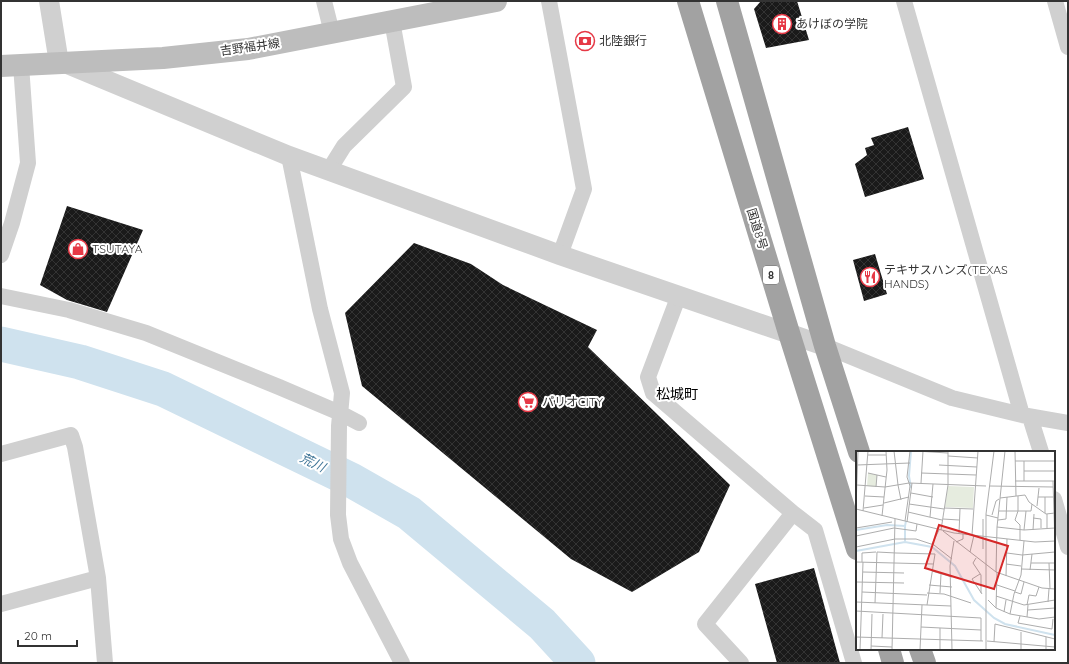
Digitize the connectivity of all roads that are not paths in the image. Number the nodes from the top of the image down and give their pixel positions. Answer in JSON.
{"nodes":[{"id":1,"x":49,"y":1,"type":"edge"},
{"id":2,"x":324,"y":1,"type":"edge"},
{"id":3,"x":496,"y":1,"type":"edge"},
{"id":4,"x":549,"y":1,"type":"edge"},
{"id":5,"x":688,"y":1,"type":"edge"},
{"id":6,"x":727,"y":1,"type":"edge"},
{"id":7,"x":904,"y":1,"type":"edge"},
{"id":8,"x":1055,"y":1,"type":"edge"},
{"id":9,"x":392,"y":21,"type":"junction"},
{"id":10,"x":332,"y":33,"type":"junction"},
{"id":11,"x":1068,"y":47,"type":"edge"},
{"id":12,"x":62,"y":63,"type":"junction"},
{"id":13,"x":11,"y":66,"type":"edge"},
{"id":14,"x":289,"y":156,"type":"junction"},
{"id":15,"x":329,"y":170,"type":"junction"},
{"id":16,"x":1,"y":255,"type":"edge"},
{"id":17,"x":560,"y":255,"type":"junction"},
{"id":18,"x":1,"y":296,"type":"edge"},
{"id":19,"x":679,"y":296,"type":"junction"},
{"id":20,"x":789,"y":333,"type":"junction"},
{"id":21,"x":825,"y":346,"type":"junction"},
{"id":22,"x":1026,"y":416,"type":"junction"},
{"id":23,"x":340,"y":419,"type":"junction"},
{"id":24,"x":1068,"y":422,"type":"edge"},
{"id":25,"x":359,"y":423,"type":"dead end"},
{"id":26,"x":859,"y":451,"type":"edge"},
{"id":27,"x":1041,"y":451,"type":"edge"},
{"id":28,"x":1,"y":454,"type":"edge"},
{"id":29,"x":1055,"y":502,"type":"edge"},
{"id":30,"x":793,"y":512,"type":"junction"},
{"id":31,"x":856,"y":546,"type":"edge"},
{"id":32,"x":1068,"y":547,"type":"edge"},
{"id":33,"x":98,"y":578,"type":"junction"},
{"id":34,"x":1,"y":604,"type":"edge"},
{"id":35,"x":889,"y":650,"type":"edge"},
{"id":36,"x":920,"y":650,"type":"edge"},
{"id":37,"x":105,"y":663,"type":"edge"},
{"id":38,"x":402,"y":663,"type":"edge"},
{"id":39,"x":742,"y":663,"type":"edge"},
{"id":40,"x":854,"y":663,"type":"edge"},
{"id":41,"x":893,"y":663,"type":"edge"},
{"id":42,"x":925,"y":663,"type":"edge"}],
"edges":[{"from":1,"to":12,"type":"street"},
{"from":2,"to":10,"type":"street"},
{"from":3,"to":9,"type":"main road","name":"吉野福井線"},
{"from":4,"to":17,"type":"street"},
{"from":5,"to":20,"type":"highway","name":"国道8号","number":"8"},
{"from":6,"to":21,"type":"highway"},
{"from":7,"to":22,"type":"street"},
{"from":8,"to":11,"type":"street"},
{"from":9,"to":10,"type":"main road","name":"吉野福井線"},
{"from":9,"to":15,"type":"street"},
{"from":10,"to":12,"type":"main road","name":"吉野福井線"},
{"from":12,"to":13,"type":"main road","name":"吉野福井線"},
{"from":12,"to":14,"type":"street"},
{"from":13,"to":16,"type":"street"},
{"from":14,"to":15,"type":"street"},
{"from":14,"to":23,"type":"street"},
{"from":15,"to":17,"type":"street"},
{"from":17,"to":19,"type":"street"},
{"from":18,"to":23,"type":"street"},
{"from":19,"to":20,"type":"street"},
{"from":19,"to":30,"type":"street"},
{"from":20,"to":21,"type":"street"},
{"from":20,"to":31,"type":"highway","name":"国道8号","number":"8"},
{"from":21,"to":22,"type":"street"},
{"from":21,"to":26,"type":"highway"},
{"from":22,"to":24,"type":"street"},
{"from":22,"to":27,"type":"street"},
{"from":23,"to":25,"type":"street"},
{"from":23,"to":38,"type":"street"},
{"from":28,"to":33,"type":"street"},
{"from":29,"to":32,"type":"street"},
{"from":30,"to":39,"type":"street"},
{"from":30,"to":40,"type":"street"},
{"from":33,"to":34,"type":"street"},
{"from":33,"to":37,"type":"street"},
{"from":35,"to":41,"type":"highway"},
{"from":36,"to":42,"type":"highway"}]}
